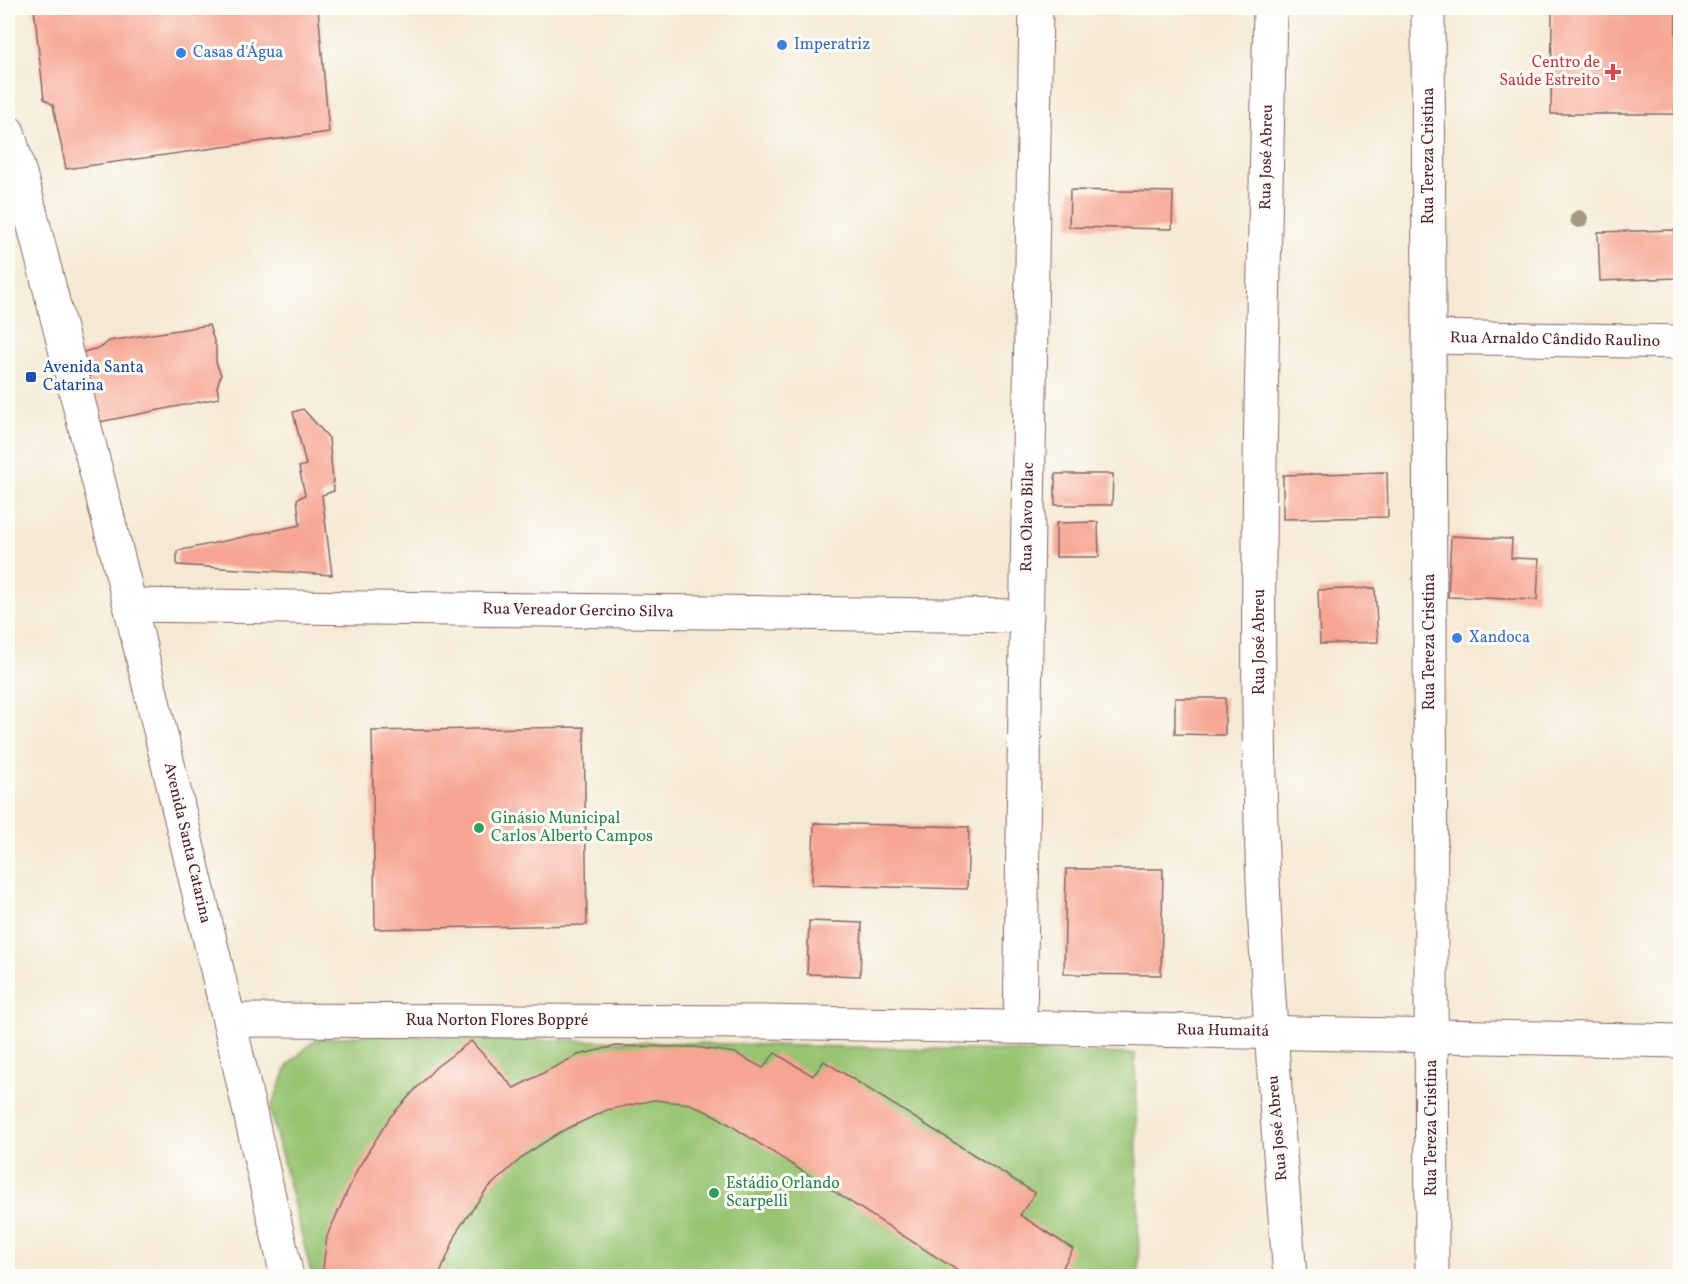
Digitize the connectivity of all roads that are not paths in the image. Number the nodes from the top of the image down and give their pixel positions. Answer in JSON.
{"nodes":[{"id":1,"x":1036,"y":8,"type":"edge"},
{"id":2,"x":1270,"y":8,"type":"edge"},
{"id":3,"x":1428,"y":8,"type":"edge"},
{"id":4,"x":8,"y":132,"type":"edge"},
{"id":5,"x":17,"y":198,"type":"edge"},
{"id":6,"x":1430,"y":337,"type":"junction"},
{"id":7,"x":1680,"y":342,"type":"edge"},
{"id":8,"x":130,"y":605,"type":"junction"},
{"id":9,"x":1026,"y":616,"type":"junction"},
{"id":10,"x":229,"y":1020,"type":"junction"},
{"id":11,"x":766,"y":1022,"type":"joint"},
{"id":12,"x":1020,"y":1027,"type":"junction"},
{"id":13,"x":1271,"y":1032,"type":"junction"},
{"id":14,"x":1432,"y":1036,"type":"junction"},
{"id":15,"x":1680,"y":1041,"type":"edge"},
{"id":16,"x":287,"y":1276,"type":"edge"},
{"id":17,"x":1290,"y":1276,"type":"edge"},
{"id":18,"x":1432,"y":1276,"type":"edge"}],
"edges":[{"from":1,"to":9,"type":"street","name":"Rua Olavo Bilac"},
{"from":2,"to":13,"type":"street","name":"Rua José Abreu"},
{"from":3,"to":6,"type":"street","name":"Rua Tereza Cristina"},
{"from":4,"to":5,"type":"street","name":"Avenida Santa Catarina"},
{"from":5,"to":8,"type":"street","name":"Avenida Santa Catarina"},
{"from":6,"to":7,"type":"street","name":"Rua Arnaldo Cândido Raulino"},
{"from":6,"to":14,"type":"street","name":"Rua Tereza Cristina"},
{"from":8,"to":9,"type":"street","name":"Rua Vereador Gercino Silva"},
{"from":8,"to":10,"type":"street","name":"Avenida Santa Catarina"},
{"from":9,"to":12,"type":"street","name":"Rua Olavo Bilac"},
{"from":10,"to":11,"type":"street","name":"Rua Norton Flores Boppré"},
{"from":10,"to":16,"type":"street","name":"Avenida Santa Catarina"},
{"from":11,"to":12,"type":"street","name":"Rua Humaitá"},
{"from":12,"to":13,"type":"street","name":"Rua Humaitá"},
{"from":13,"to":14,"type":"street","name":"Rua Humaitá"},
{"from":13,"to":17,"type":"street","name":"Rua José Abreu"},
{"from":14,"to":15,"type":"street","name":"Rua Humaitá"},
{"from":14,"to":18,"type":"street","name":"Rua Tereza Cristina"}]}
